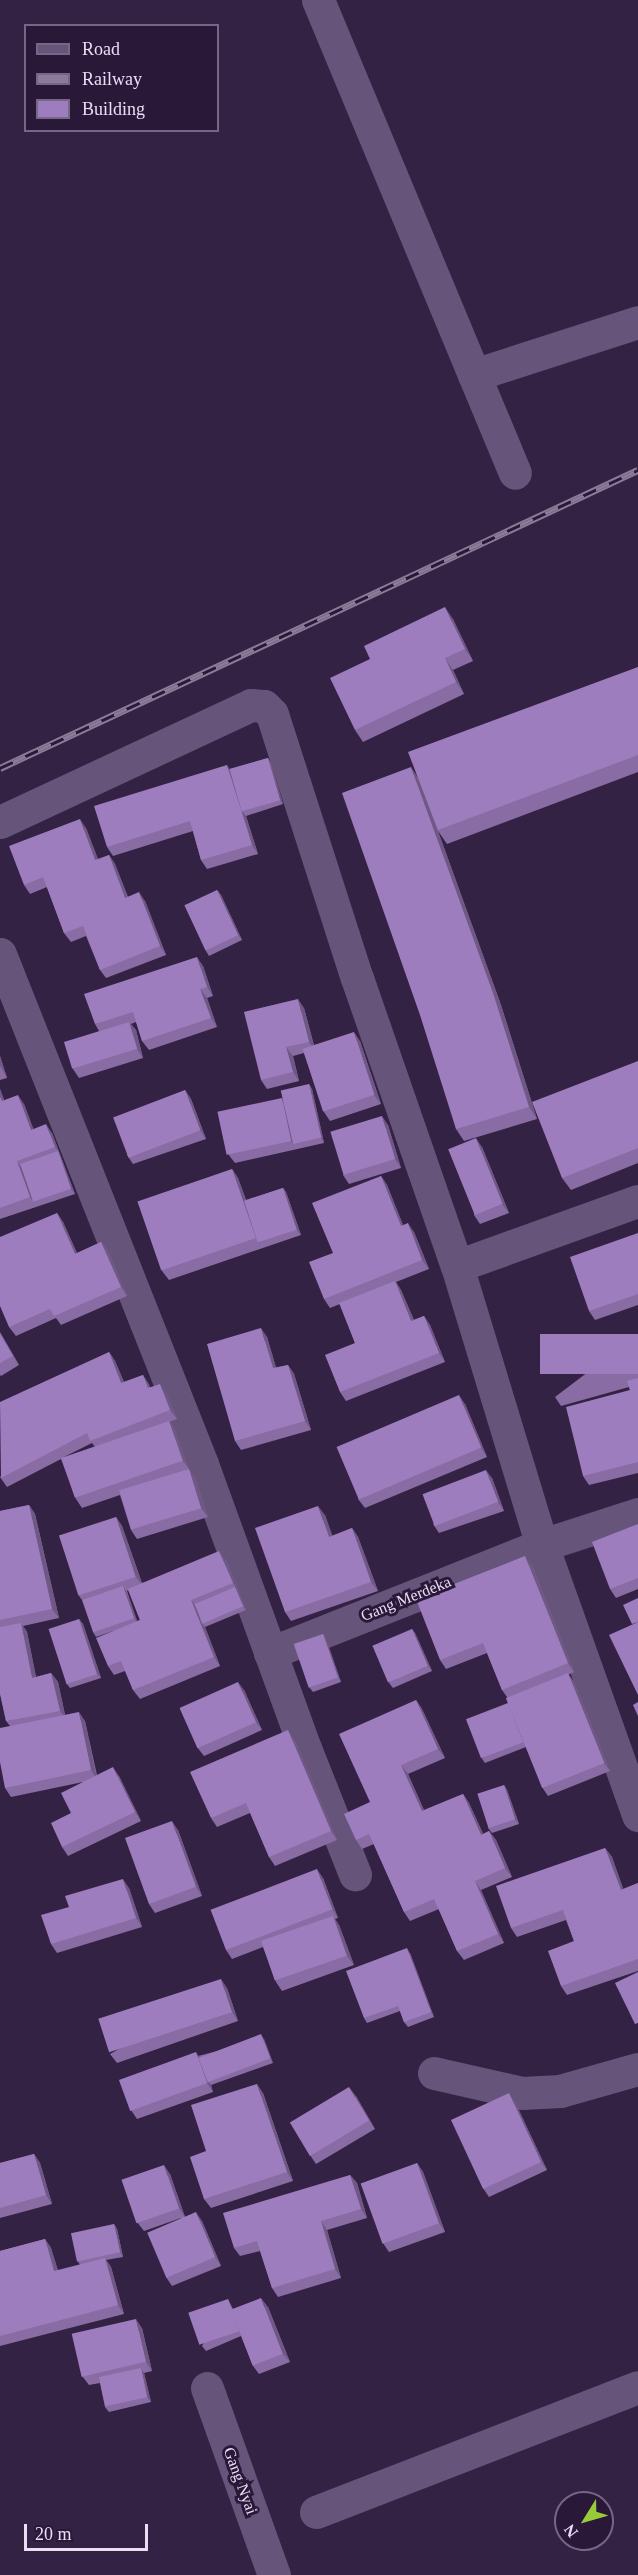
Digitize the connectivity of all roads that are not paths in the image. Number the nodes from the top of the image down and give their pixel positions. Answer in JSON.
{"nodes":[{"id":1,"x":318,"y":0,"type":"edge"},
{"id":2,"x":638,"y":322,"type":"edge"},
{"id":3,"x":474,"y":375,"type":"junction"},
{"id":4,"x":515,"y":473,"type":"dead end"},
{"id":5,"x":0,"y":822,"type":"edge"},
{"id":6,"x":0,"y":954,"type":"edge"},
{"id":7,"x":638,"y":1201,"type":"edge"},
{"id":8,"x":457,"y":1266,"type":"junction"},
{"id":9,"x":638,"y":1514,"type":"edge"},
{"id":10,"x":542,"y":1545,"type":"junction"},
{"id":11,"x":270,"y":1653,"type":"junction"},
{"id":12,"x":638,"y":1815,"type":"edge"},
{"id":13,"x":355,"y":1874,"type":"dead end"},
{"id":14,"x":638,"y":2069,"type":"edge"},
{"id":15,"x":434,"y":2073,"type":"dead end"},
{"id":16,"x":638,"y":2387,"type":"edge"},
{"id":17,"x":207,"y":2388,"type":"dead end"},
{"id":18,"x":316,"y":2512,"type":"dead end"},
{"id":19,"x":274,"y":2575,"type":"edge"}],
"edges":[{"from":1,"to":3,"type":"street"},
{"from":2,"to":3,"type":"street"},
{"from":3,"to":4,"type":"street"},
{"from":5,"to":8,"type":"street"},
{"from":6,"to":11,"type":"street"},
{"from":7,"to":8,"type":"street"},
{"from":8,"to":10,"type":"street"},
{"from":9,"to":10,"type":"street","name":"Gang Merdeka"},
{"from":10,"to":11,"type":"street","name":"Gang Merdeka"},
{"from":10,"to":12,"type":"street"},
{"from":11,"to":13,"type":"street"},
{"from":14,"to":15,"type":"street"},
{"from":16,"to":18,"type":"street"},
{"from":17,"to":19,"type":"street","name":"Gang Nyai"}]}
